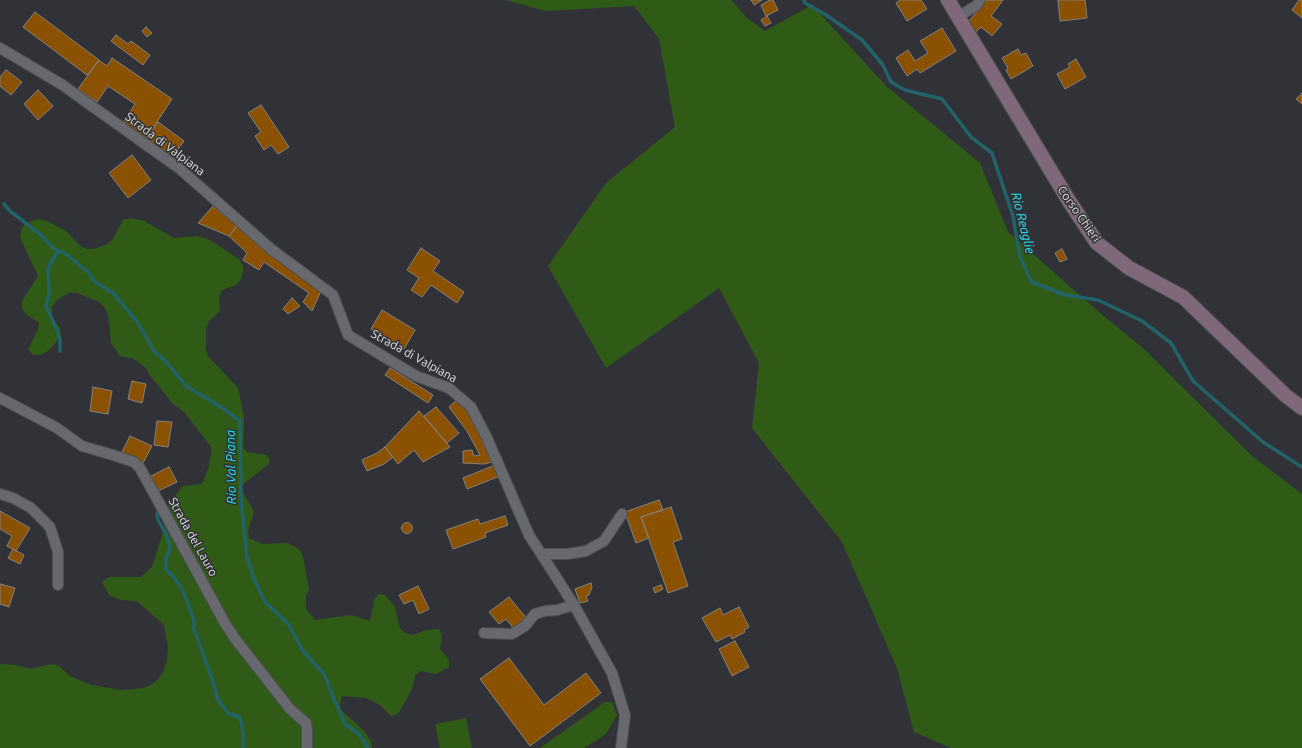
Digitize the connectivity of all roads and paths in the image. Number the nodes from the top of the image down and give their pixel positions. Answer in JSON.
{"nodes":[{"id":1,"x":948,"y":0,"type":"edge"},
{"id":2,"x":980,"y":0,"type":"edge"},
{"id":3,"x":958,"y":17,"type":"junction"},
{"id":4,"x":0,"y":48,"type":"edge"},
{"id":5,"x":0,"y":398,"type":"edge"},
{"id":6,"x":1302,"y":408,"type":"edge"},
{"id":7,"x":0,"y":494,"type":"edge"},
{"id":8,"x":622,"y":514,"type":"dead end"},
{"id":9,"x":541,"y":554,"type":"junction"},
{"id":10,"x":58,"y":585,"type":"dead end"},
{"id":11,"x":574,"y":605,"type":"junction"},
{"id":12,"x":484,"y":633,"type":"dead end"},
{"id":13,"x":307,"y":748,"type":"edge"},
{"id":14,"x":621,"y":748,"type":"edge"}],
"edges":[{"from":1,"to":3,"type":"main road","name":"Corso Chieri"},
{"from":2,"to":3,"type":"street"},
{"from":3,"to":6,"type":"main road","name":"Corso Chieri"},
{"from":4,"to":9,"type":"street","name":"Strada di Valpiana"},
{"from":5,"to":13,"type":"street","name":"Strada del Lauro"},
{"from":7,"to":10,"type":"street"},
{"from":8,"to":9,"type":"street"},
{"from":9,"to":11,"type":"street","name":"Strada di Valpiana"},
{"from":11,"to":12,"type":"street"},
{"from":11,"to":14,"type":"street","name":"Strada di Valpiana"}]}
